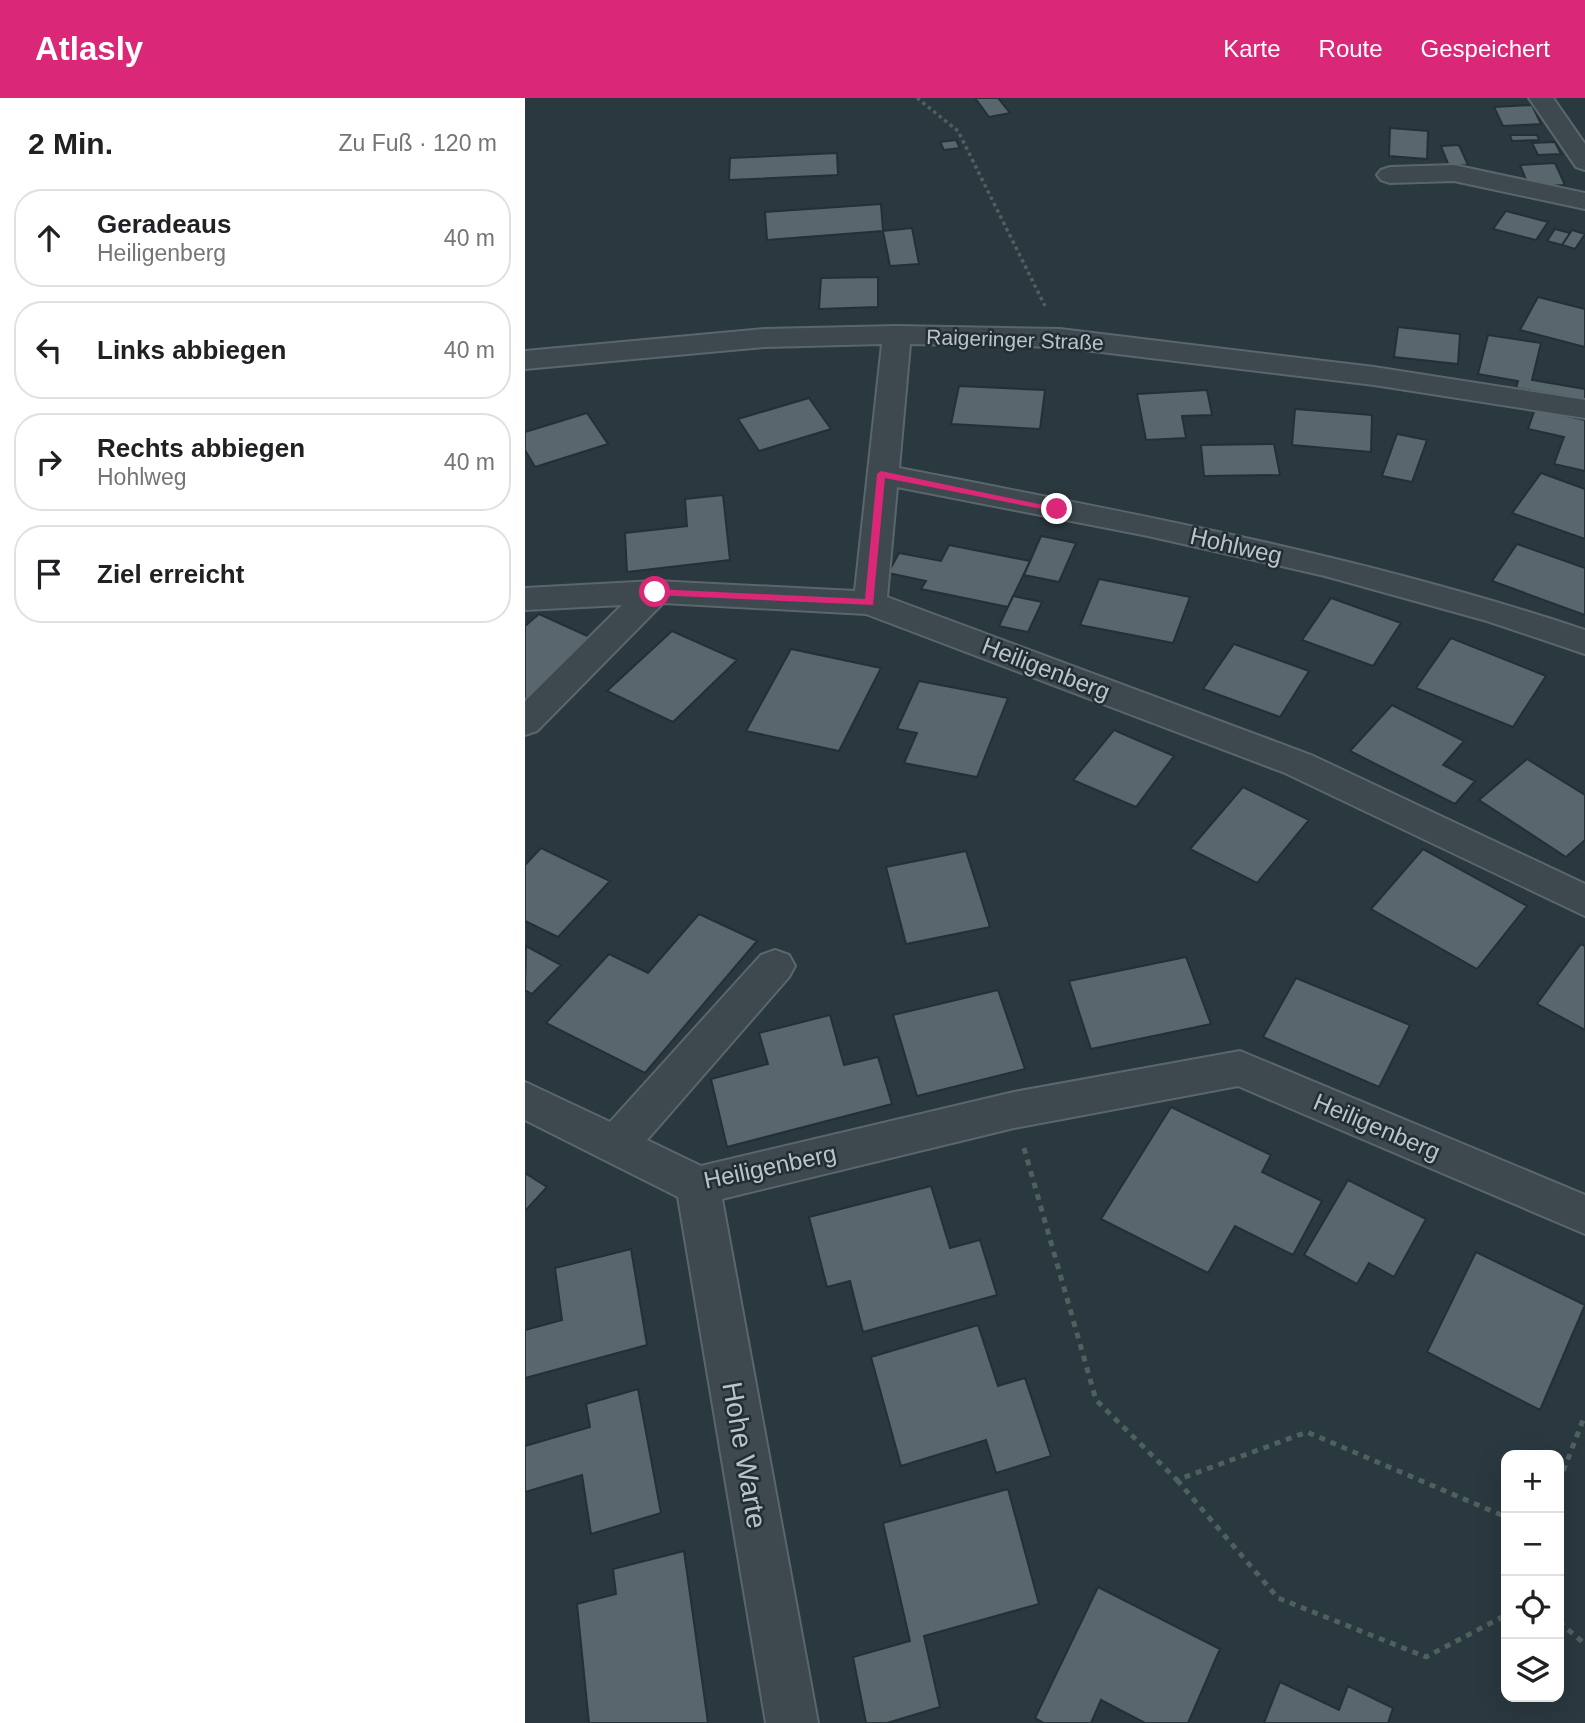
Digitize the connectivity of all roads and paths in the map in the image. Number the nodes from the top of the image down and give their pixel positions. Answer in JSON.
{"nodes":[{"id":1,"x":918,"y":98,"type":"edge"},
{"id":2,"x":1541,"y":98,"type":"edge"},
{"id":3,"x":1585,"y":162,"type":"edge"},
{"id":4,"x":1390,"y":175,"type":"dead end"},
{"id":5,"x":1585,"y":201,"type":"edge"},
{"id":6,"x":897,"y":335,"type":"junction"},
{"id":7,"x":1060,"y":338,"type":"junction"},
{"id":8,"x":525,"y":360,"type":"edge"},
{"id":9,"x":1585,"y":409,"type":"edge"},
{"id":10,"x":881,"y":474,"type":"junction"},
{"id":11,"x":655,"y":592,"type":"junction"},
{"id":12,"x":525,"y":599,"type":"edge"},
{"id":13,"x":870,"y":603,"type":"junction"},
{"id":14,"x":1585,"y":642,"type":"edge"},
{"id":15,"x":525,"y":722,"type":"edge"},
{"id":16,"x":1585,"y":901,"type":"edge"},
{"id":17,"x":775,"y":966,"type":"dead end"},
{"id":18,"x":525,"y":1100,"type":"edge"},
{"id":19,"x":1014,"y":1110,"type":"junction"},
{"id":20,"x":615,"y":1146,"type":"junction"},
{"id":21,"x":698,"y":1186,"type":"junction"},
{"id":22,"x":1585,"y":1215,"type":"edge"},
{"id":23,"x":1585,"y":1415,"type":"edge"},
{"id":24,"x":1564,"y":1469,"type":"edge"},
{"id":25,"x":1177,"y":1480,"type":"junction"},
{"id":26,"x":1501,"y":1515,"type":"edge"},
{"id":27,"x":1501,"y":1618,"type":"edge"},
{"id":28,"x":1564,"y":1626,"type":"edge"},
{"id":29,"x":1585,"y":1644,"type":"edge"},
{"id":30,"x":792,"y":1723,"type":"edge"}],
"edges":[{"from":1,"to":7,"type":"path"},
{"from":2,"to":3,"type":"street"},
{"from":4,"to":5,"type":"street"},
{"from":6,"to":7,"type":"street","name":"Raigeringer Straße"},
{"from":6,"to":8,"type":"street","name":"Raigeringer Straße"},
{"from":6,"to":10,"type":"street"},
{"from":7,"to":9,"type":"street","name":"Raigeringer Straße"},
{"from":10,"to":13,"type":"street"},
{"from":10,"to":14,"type":"street","name":"Hohlweg"},
{"from":11,"to":12,"type":"street","name":"Heiligenberg"},
{"from":11,"to":13,"type":"street","name":"Heiligenberg"},
{"from":11,"to":15,"type":"street"},
{"from":13,"to":16,"type":"street","name":"Heiligenberg"},
{"from":17,"to":20,"type":"street"},
{"from":18,"to":20,"type":"street","name":"Heiligenberg"},
{"from":19,"to":21,"type":"street","name":"Heiligenberg"},
{"from":19,"to":22,"type":"street","name":"Heiligenberg"},
{"from":19,"to":25,"type":"path"},
{"from":20,"to":21,"type":"street","name":"Heiligenberg"},
{"from":21,"to":30,"type":"street","name":"Hohe Warte"},
{"from":23,"to":24,"type":"path"},
{"from":25,"to":26,"type":"path"},
{"from":25,"to":27,"type":"path"},
{"from":28,"to":29,"type":"path"}]}
